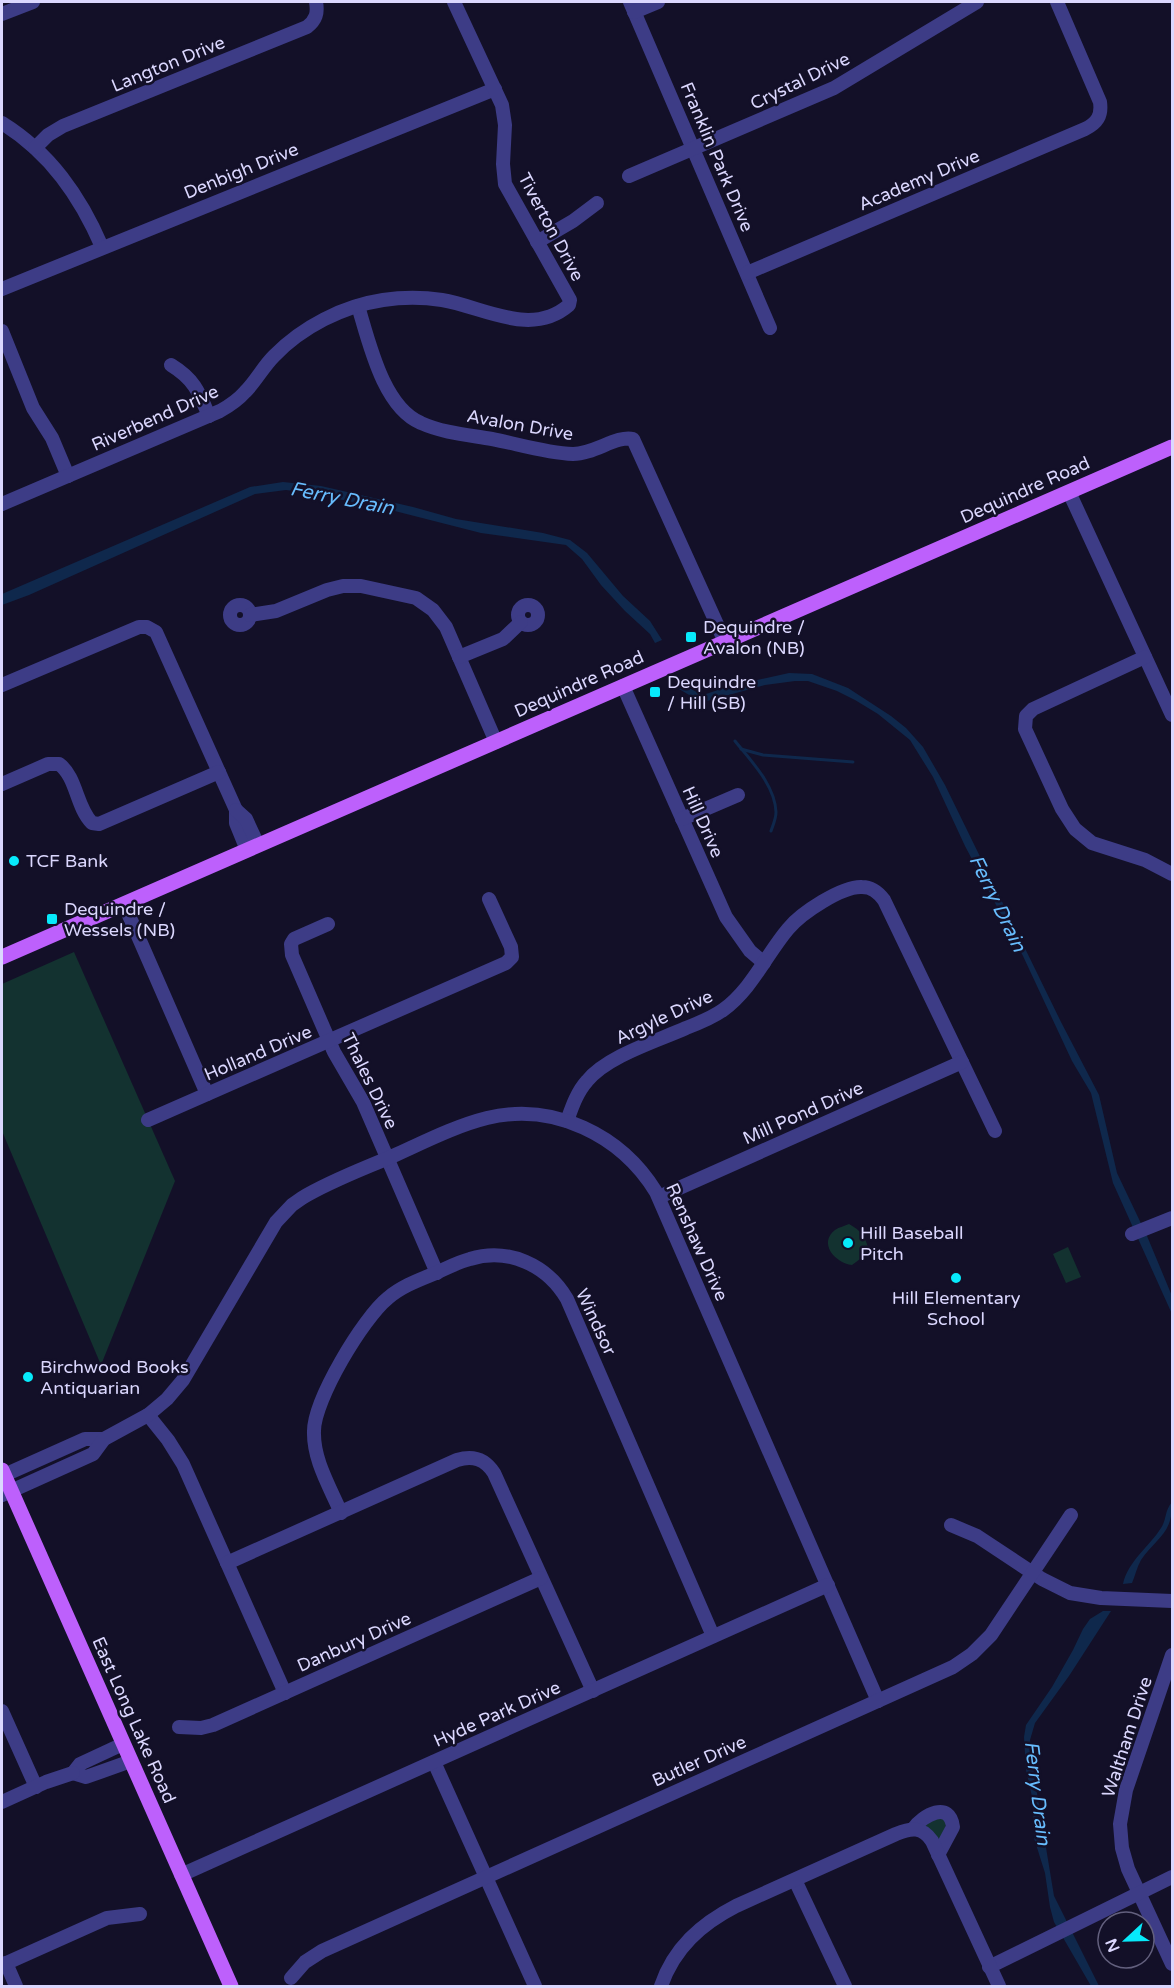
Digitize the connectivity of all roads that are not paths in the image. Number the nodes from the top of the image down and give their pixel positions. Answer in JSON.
{"nodes":[{"id":1,"x":33,"y":2,"type":"edge"},
{"id":2,"x":316,"y":2,"type":"edge"},
{"id":3,"x":454,"y":2,"type":"edge"},
{"id":4,"x":658,"y":2,"type":"edge"},
{"id":5,"x":977,"y":2,"type":"edge"},
{"id":6,"x":1058,"y":2,"type":"edge"},
{"id":7,"x":632,"y":7,"type":"edge"},
{"id":8,"x":2,"y":14,"type":"edge"},
{"id":9,"x":495,"y":89,"type":"junction"},
{"id":10,"x":2,"y":123,"type":"edge"},
{"id":11,"x":35,"y":148,"type":"junction"},
{"id":12,"x":694,"y":148,"type":"junction"},
{"id":13,"x":629,"y":176,"type":"dead end"},
{"id":14,"x":597,"y":203,"type":"dead end"},
{"id":15,"x":537,"y":242,"type":"junction"},
{"id":16,"x":102,"y":247,"type":"junction"},
{"id":17,"x":747,"y":273,"type":"junction"},
{"id":18,"x":2,"y":289,"type":"edge"},
{"id":19,"x":570,"y":300,"type":"joint"},
{"id":20,"x":358,"y":306,"type":"junction"},
{"id":21,"x":770,"y":328,"type":"dead end"},
{"id":22,"x":2,"y":331,"type":"edge"},
{"id":23,"x":171,"y":365,"type":"dead end"},
{"id":24,"x":209,"y":416,"type":"junction"},
{"id":25,"x":1173,"y":447,"type":"edge"},
{"id":26,"x":68,"y":476,"type":"junction"},
{"id":27,"x":1069,"y":492,"type":"junction"},
{"id":28,"x":2,"y":504,"type":"edge"},
{"id":29,"x":250,"y":615,"type":"dead end"},
{"id":30,"x":521,"y":622,"type":"dead end"},
{"id":31,"x":724,"y":642,"type":"junction"},
{"id":32,"x":459,"y":657,"type":"junction"},
{"id":33,"x":1145,"y":657,"type":"junction"},
{"id":34,"x":2,"y":685,"type":"edge"},
{"id":35,"x":624,"y":686,"type":"junction"},
{"id":36,"x":1173,"y":715,"type":"edge"},
{"id":37,"x":496,"y":742,"type":"junction"},
{"id":38,"x":219,"y":772,"type":"junction"},
{"id":39,"x":2,"y":784,"type":"edge"},
{"id":40,"x":738,"y":795,"type":"dead end"},
{"id":41,"x":682,"y":819,"type":"junction"},
{"id":42,"x":252,"y":848,"type":"junction"},
{"id":43,"x":1173,"y":874,"type":"edge"},
{"id":44,"x":489,"y":898,"type":"dead end"},
{"id":45,"x":124,"y":904,"type":"junction"},
{"id":46,"x":328,"y":924,"type":"dead end"},
{"id":47,"x":2,"y":957,"type":"edge"},
{"id":48,"x":764,"y":963,"type":"junction"},
{"id":49,"x":329,"y":1041,"type":"junction"},
{"id":50,"x":962,"y":1062,"type":"junction"},
{"id":51,"x":207,"y":1094,"type":"junction"},
{"id":52,"x":148,"y":1120,"type":"dead end"},
{"id":53,"x":567,"y":1121,"type":"junction"},
{"id":54,"x":995,"y":1131,"type":"dead end"},
{"id":55,"x":387,"y":1158,"type":"junction"},
{"id":56,"x":659,"y":1197,"type":"junction"},
{"id":57,"x":1173,"y":1218,"type":"edge"},
{"id":58,"x":1138,"y":1232,"type":"dead end"},
{"id":59,"x":437,"y":1273,"type":"junction"},
{"id":60,"x":148,"y":1415,"type":"junction"},
{"id":61,"x":104,"y":1439,"type":"junction"},
{"id":62,"x":2,"y":1474,"type":"edge"},
{"id":63,"x":6,"y":1493,"type":"edge"},
{"id":64,"x":341,"y":1512,"type":"junction"},
{"id":65,"x":1071,"y":1515,"type":"dead end"},
{"id":66,"x":951,"y":1525,"type":"dead end"},
{"id":67,"x":227,"y":1563,"type":"junction"},
{"id":68,"x":1033,"y":1573,"type":"junction"},
{"id":69,"x":541,"y":1578,"type":"junction"},
{"id":70,"x":828,"y":1586,"type":"junction"},
{"id":71,"x":1173,"y":1601,"type":"edge"},
{"id":72,"x":713,"y":1636,"type":"junction"},
{"id":73,"x":1173,"y":1655,"type":"edge"},
{"id":74,"x":593,"y":1691,"type":"junction"},
{"id":75,"x":285,"y":1693,"type":"junction"},
{"id":76,"x":878,"y":1701,"type":"junction"},
{"id":77,"x":2,"y":1711,"type":"edge"},
{"id":78,"x":179,"y":1728,"type":"dead end"},
{"id":79,"x":123,"y":1744,"type":"junction"},
{"id":80,"x":131,"y":1761,"type":"junction"},
{"id":81,"x":435,"y":1762,"type":"junction"},
{"id":82,"x":73,"y":1773,"type":"junction"},
{"id":83,"x":36,"y":1787,"type":"junction"},
{"id":84,"x":2,"y":1802,"type":"edge"},
{"id":85,"x":913,"y":1829,"type":"junction"},
{"id":86,"x":938,"y":1855,"type":"junction"},
{"id":87,"x":182,"y":1875,"type":"junction"},
{"id":88,"x":486,"y":1877,"type":"junction"},
{"id":89,"x":1173,"y":1877,"type":"edge"},
{"id":90,"x":795,"y":1880,"type":"junction"},
{"id":91,"x":1139,"y":1894,"type":"junction"},
{"id":92,"x":140,"y":1914,"type":"dead end"},
{"id":93,"x":4,"y":1964,"type":"edge"},
{"id":94,"x":1173,"y":1964,"type":"edge"},
{"id":95,"x":989,"y":1967,"type":"junction"},
{"id":96,"x":291,"y":1978,"type":"dead end"},
{"id":97,"x":16,"y":1986,"type":"edge"},
{"id":98,"x":231,"y":1986,"type":"edge"},
{"id":99,"x":536,"y":1986,"type":"edge"},
{"id":100,"x":662,"y":1986,"type":"edge"},
{"id":101,"x":845,"y":1986,"type":"edge"},
{"id":102,"x":999,"y":1986,"type":"edge"}],
"edges":[{"from":1,"to":8,"type":"street"},
{"from":2,"to":11,"type":"street","name":"Langton Drive"},
{"from":3,"to":9,"type":"street","name":"Tiverton Drive"},
{"from":4,"to":7,"type":"street"},
{"from":5,"to":12,"type":"street","name":"Crystal Drive"},
{"from":6,"to":17,"type":"street","name":"Academy Drive"},
{"from":7,"to":12,"type":"street","name":"Franklin Park Drive"},
{"from":9,"to":15,"type":"street","name":"Tiverton Drive"},
{"from":9,"to":16,"type":"street","name":"Denbigh Drive"},
{"from":10,"to":11,"type":"street"},
{"from":11,"to":16,"type":"street"},
{"from":12,"to":13,"type":"street","name":"Crystal Drive"},
{"from":12,"to":17,"type":"street","name":"Franklin Park Drive"},
{"from":14,"to":15,"type":"street"},
{"from":15,"to":19,"type":"street","name":"Tiverton Drive"},
{"from":16,"to":18,"type":"street","name":"Denbigh Drive"},
{"from":17,"to":21,"type":"street","name":"Franklin Park Drive"},
{"from":19,"to":20,"type":"street","name":"Riverbend Drive"},
{"from":20,"to":24,"type":"street","name":"Riverbend Drive"},
{"from":20,"to":31,"type":"street","name":"Avalon Drive"},
{"from":22,"to":26,"type":"street"},
{"from":23,"to":24,"type":"street"},
{"from":24,"to":26,"type":"street","name":"Riverbend Drive"},
{"from":25,"to":27,"type":"main road","name":"Dequindre Road"},
{"from":26,"to":28,"type":"street","name":"Riverbend Drive"},
{"from":27,"to":31,"type":"main road","name":"Dequindre Road"},
{"from":27,"to":33,"type":"street"},
{"from":29,"to":32,"type":"street"},
{"from":30,"to":32,"type":"street"},
{"from":31,"to":35,"type":"main road","name":"Dequindre Road"},
{"from":32,"to":37,"type":"street"},
{"from":33,"to":36,"type":"street"},
{"from":33,"to":43,"type":"street"},
{"from":34,"to":38,"type":"street"},
{"from":35,"to":37,"type":"main road","name":"Dequindre Road"},
{"from":35,"to":41,"type":"street","name":"Hill Drive"},
{"from":37,"to":42,"type":"main road","name":"Dequindre Road"},
{"from":38,"to":39,"type":"street"},
{"from":38,"to":42,"type":"street"},
{"from":40,"to":41,"type":"street"},
{"from":41,"to":48,"type":"street","name":"Hill Drive"},
{"from":42,"to":45,"type":"main road","name":"Dequindre Road"},
{"from":44,"to":49,"type":"street","name":"Holland Drive"},
{"from":45,"to":47,"type":"main road","name":"Dequindre Road"},
{"from":45,"to":51,"type":"street"},
{"from":46,"to":49,"type":"street","name":"Thales Drive"},
{"from":48,"to":50,"type":"street","name":"Argyle Drive"},
{"from":48,"to":53,"type":"street","name":"Argyle Drive"},
{"from":49,"to":51,"type":"street","name":"Holland Drive"},
{"from":49,"to":55,"type":"street","name":"Thales Drive"},
{"from":50,"to":54,"type":"street"},
{"from":50,"to":56,"type":"street","name":"Mill Pond Drive"},
{"from":51,"to":52,"type":"street","name":"Holland Drive"},
{"from":53,"to":55,"type":"street","name":"Renshaw Drive"},
{"from":53,"to":56,"type":"street","name":"Renshaw Drive"},
{"from":55,"to":59,"type":"street","name":"Thales Drive"},
{"from":55,"to":60,"type":"street","name":"Renshaw Drive"},
{"from":56,"to":70,"type":"street","name":"Renshaw Drive"},
{"from":57,"to":58,"type":"street"},
{"from":59,"to":64,"type":"street","name":"Windsor"},
{"from":59,"to":72,"type":"street","name":"Windsor"},
{"from":60,"to":61,"type":"street","name":"Renshaw Drive"},
{"from":60,"to":67,"type":"street"},
{"from":61,"to":62,"type":"street","name":"Renshaw Drive"},
{"from":61,"to":63,"type":"street","name":"Renshaw Drive"},
{"from":62,"to":63,"type":"main road","name":"East Long Lake Road"},
{"from":63,"to":79,"type":"main road","name":"East Long Lake Road"},
{"from":64,"to":67,"type":"street"},
{"from":64,"to":69,"type":"street"},
{"from":65,"to":68,"type":"street","name":"Butler Drive"},
{"from":66,"to":68,"type":"street"},
{"from":67,"to":75,"type":"street"},
{"from":68,"to":71,"type":"street"},
{"from":68,"to":76,"type":"street","name":"Butler Drive"},
{"from":69,"to":74,"type":"street"},
{"from":69,"to":75,"type":"street","name":"Danbury Drive"},
{"from":70,"to":72,"type":"street","name":"Hyde Park Drive"},
{"from":70,"to":76,"type":"street","name":"Renshaw Drive"},
{"from":72,"to":74,"type":"street","name":"Hyde Park Drive"},
{"from":73,"to":91,"type":"street","name":"Waltham Drive"},
{"from":74,"to":81,"type":"street","name":"Hyde Park Drive"},
{"from":75,"to":78,"type":"street","name":"Danbury Drive"},
{"from":76,"to":88,"type":"street","name":"Butler Drive"},
{"from":77,"to":83,"type":"street"},
{"from":79,"to":80,"type":"main road","name":"East Long Lake Road"},
{"from":79,"to":82,"type":"street"},
{"from":80,"to":82,"type":"street"},
{"from":80,"to":87,"type":"main road","name":"East Long Lake Road"},
{"from":81,"to":87,"type":"street","name":"Hyde Park Drive"},
{"from":81,"to":88,"type":"street"},
{"from":82,"to":83,"type":"street"},
{"from":83,"to":84,"type":"street"},
{"from":85,"to":86,"type":"street"},
{"from":85,"to":86,"type":"street"},
{"from":85,"to":90,"type":"street"},
{"from":86,"to":95,"type":"street"},
{"from":87,"to":98,"type":"main road","name":"East Long Lake Road"},
{"from":88,"to":96,"type":"street","name":"Butler Drive"},
{"from":88,"to":99,"type":"street"},
{"from":89,"to":91,"type":"street"},
{"from":90,"to":100,"type":"street"},
{"from":90,"to":101,"type":"street"},
{"from":91,"to":94,"type":"street","name":"Waltham Drive"},
{"from":91,"to":95,"type":"street"},
{"from":92,"to":93,"type":"street"},
{"from":93,"to":97,"type":"street"},
{"from":95,"to":102,"type":"street"}]}
